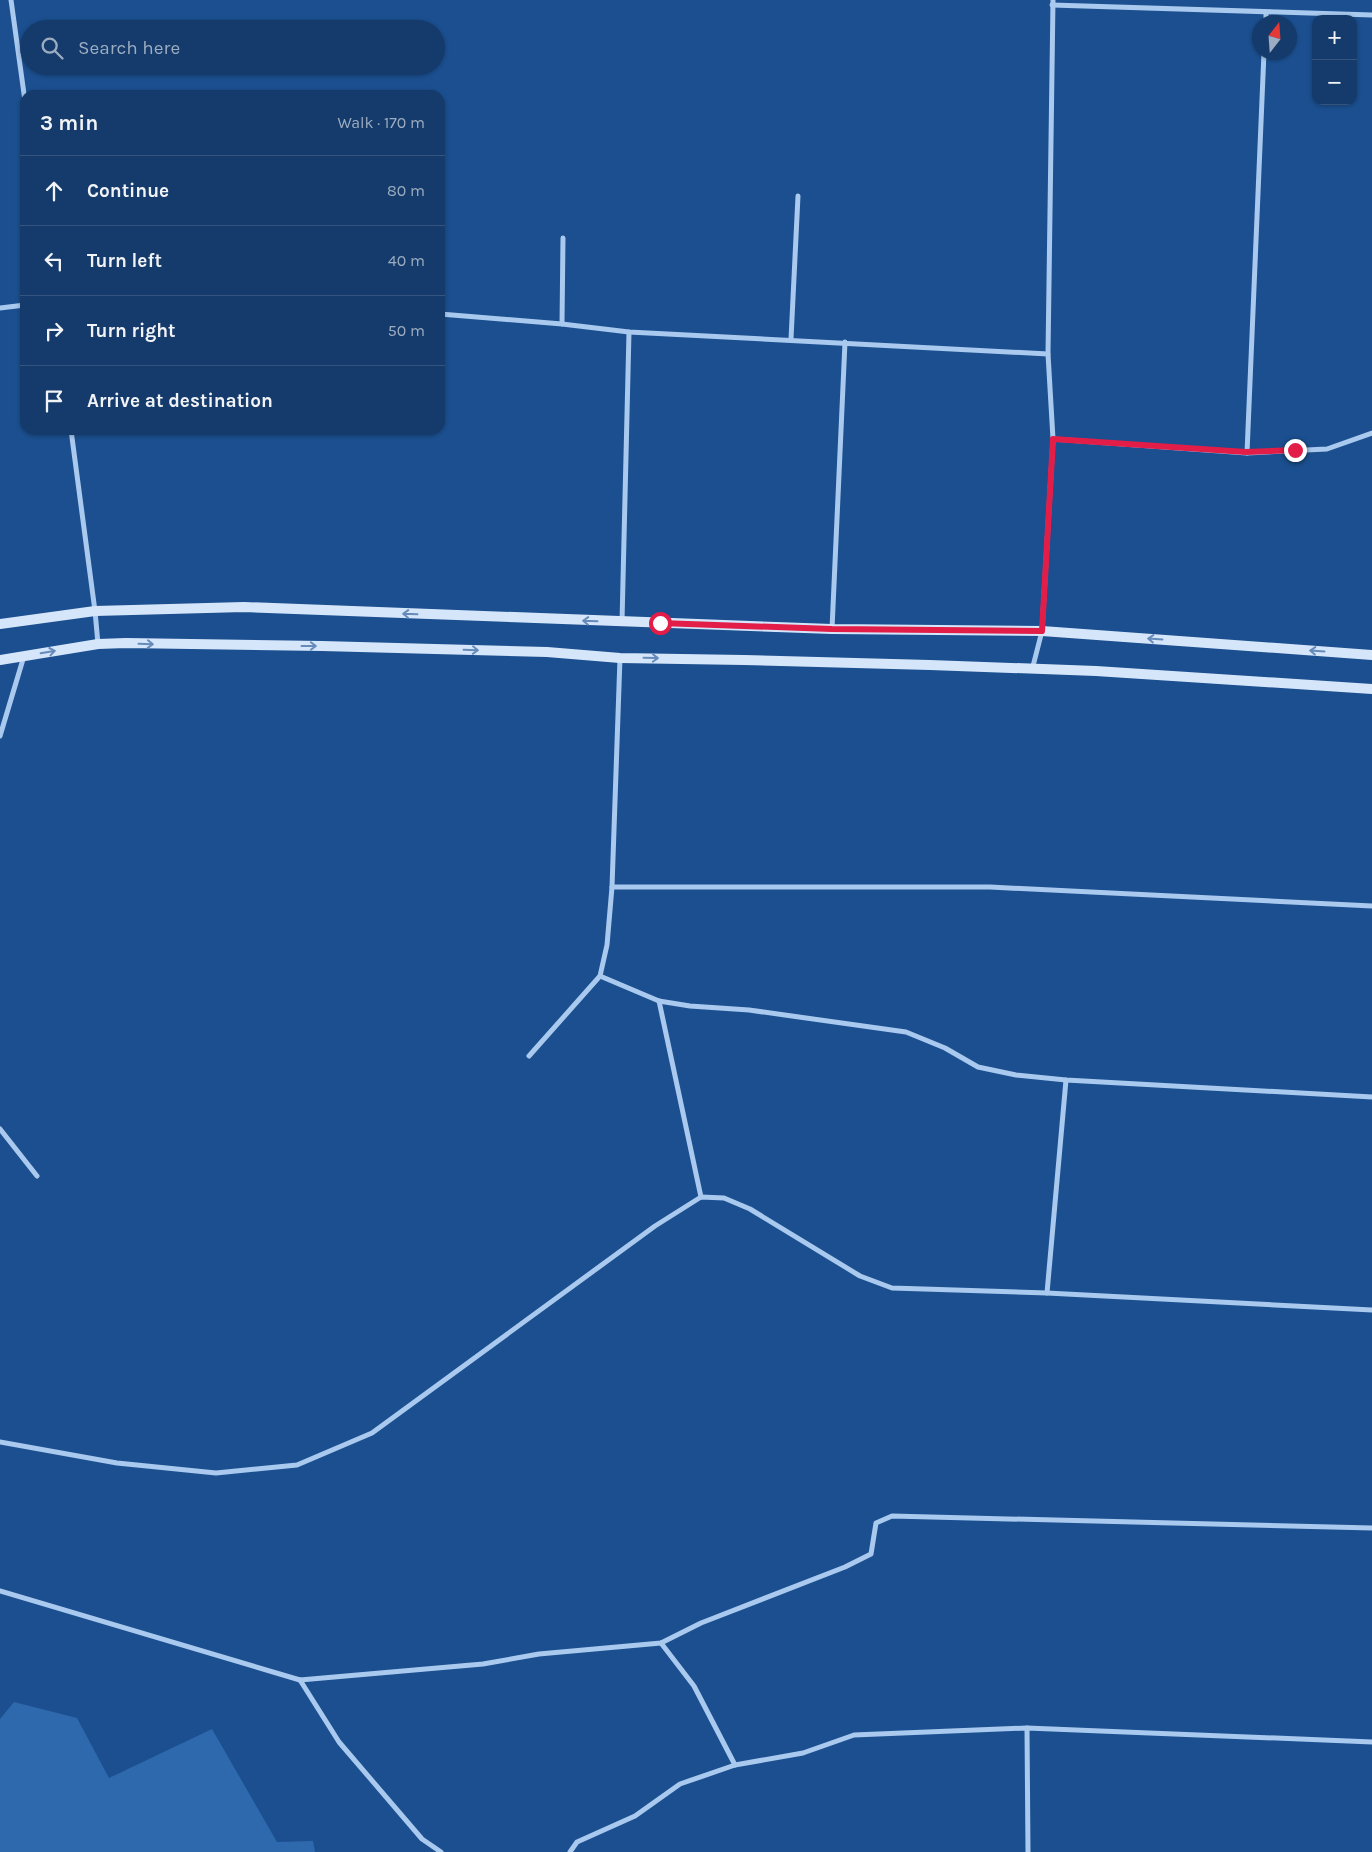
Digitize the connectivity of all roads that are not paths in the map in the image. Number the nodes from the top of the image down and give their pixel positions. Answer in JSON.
{"nodes":[{"id":1,"x":11,"y":0,"type":"edge"},
{"id":2,"x":1052,"y":2,"type":"edge"},
{"id":3,"x":1266,"y":13,"type":"joint"},
{"id":4,"x":1372,"y":15,"type":"edge"},
{"id":5,"x":1264,"y":60,"type":"edge"},
{"id":6,"x":20,"y":65,"type":"edge"},
{"id":7,"x":21,"y":75,"type":"edge"},
{"id":8,"x":23,"y":90,"type":"edge"},
{"id":9,"x":798,"y":196,"type":"dead end"},
{"id":10,"x":563,"y":238,"type":"dead end"},
{"id":11,"x":20,"y":306,"type":"edge"},
{"id":12,"x":0,"y":308,"type":"edge"},
{"id":13,"x":445,"y":314,"type":"edge"},
{"id":14,"x":562,"y":324,"type":"junction"},
{"id":15,"x":629,"y":332,"type":"junction"},
{"id":16,"x":791,"y":339,"type":"junction"},
{"id":17,"x":845,"y":342,"type":"junction"},
{"id":18,"x":1048,"y":354,"type":"junction"},
{"id":19,"x":1372,"y":433,"type":"edge"},
{"id":20,"x":72,"y":435,"type":"edge"},
{"id":21,"x":1053,"y":439,"type":"junction"},
{"id":22,"x":1246,"y":452,"type":"junction"},
{"id":23,"x":95,"y":611,"type":"junction"},
{"id":24,"x":622,"y":622,"type":"junction"},
{"id":25,"x":0,"y":624,"type":"edge"},
{"id":26,"x":832,"y":629,"type":"junction"},
{"id":27,"x":1042,"y":631,"type":"junction"},
{"id":28,"x":98,"y":644,"type":"junction"},
{"id":29,"x":1372,"y":654,"type":"edge"},
{"id":30,"x":24,"y":656,"type":"junction"},
{"id":31,"x":620,"y":658,"type":"junction"},
{"id":32,"x":0,"y":660,"type":"edge"},
{"id":33,"x":1032,"y":670,"type":"junction"},
{"id":34,"x":1372,"y":689,"type":"edge"},
{"id":35,"x":0,"y":736,"type":"edge"},
{"id":36,"x":612,"y":887,"type":"junction"},
{"id":37,"x":1372,"y":906,"type":"edge"},
{"id":38,"x":600,"y":976,"type":"junction"},
{"id":39,"x":659,"y":1001,"type":"junction"},
{"id":40,"x":529,"y":1056,"type":"dead end"},
{"id":41,"x":1066,"y":1080,"type":"junction"},
{"id":42,"x":1372,"y":1096,"type":"edge"},
{"id":43,"x":0,"y":1129,"type":"edge"},
{"id":44,"x":38,"y":1176,"type":"dead end"},
{"id":45,"x":701,"y":1197,"type":"junction"},
{"id":46,"x":1047,"y":1293,"type":"junction"},
{"id":47,"x":1372,"y":1310,"type":"edge"},
{"id":48,"x":0,"y":1442,"type":"edge"},
{"id":49,"x":1372,"y":1528,"type":"edge"},
{"id":50,"x":0,"y":1591,"type":"edge"},
{"id":51,"x":661,"y":1643,"type":"junction"},
{"id":52,"x":300,"y":1680,"type":"junction"},
{"id":53,"x":1026,"y":1728,"type":"junction"},
{"id":54,"x":1372,"y":1742,"type":"edge"},
{"id":55,"x":735,"y":1765,"type":"junction"},
{"id":56,"x":441,"y":1852,"type":"edge"},
{"id":57,"x":570,"y":1852,"type":"edge"},
{"id":58,"x":1028,"y":1852,"type":"edge"}],
"edges":[{"from":1,"to":6,"type":"street"},
{"from":2,"to":3,"type":"street"},
{"from":2,"to":18,"type":"street"},
{"from":3,"to":4,"type":"street"},
{"from":5,"to":22,"type":"street"},
{"from":7,"to":8,"type":"street"},
{"from":9,"to":16,"type":"street"},
{"from":10,"to":14,"type":"street"},
{"from":11,"to":12,"type":"street"},
{"from":13,"to":14,"type":"street"},
{"from":14,"to":15,"type":"street"},
{"from":15,"to":16,"type":"street"},
{"from":15,"to":24,"type":"street"},
{"from":16,"to":17,"type":"street"},
{"from":17,"to":18,"type":"street"},
{"from":17,"to":26,"type":"street"},
{"from":18,"to":21,"type":"street"},
{"from":19,"to":22,"type":"street"},
{"from":20,"to":23,"type":"street"},
{"from":21,"to":22,"type":"street"},
{"from":21,"to":27,"type":"street"},
{"from":24,"to":23,"type":"main road","one_way":true},
{"from":23,"to":25,"type":"main road"},
{"from":23,"to":28,"type":"street"},
{"from":24,"to":26,"type":"main road"},
{"from":26,"to":27,"type":"main road"},
{"from":29,"to":27,"type":"main road","one_way":true},
{"from":27,"to":33,"type":"street"},
{"from":30,"to":28,"type":"main road","one_way":true},
{"from":28,"to":31,"type":"main road","one_way":true},
{"from":30,"to":32,"type":"main road"},
{"from":30,"to":35,"type":"street"},
{"from":31,"to":33,"type":"main road","one_way":true},
{"from":31,"to":36,"type":"street"},
{"from":33,"to":34,"type":"main road"},
{"from":36,"to":37,"type":"street"},
{"from":36,"to":38,"type":"street"},
{"from":38,"to":39,"type":"street"},
{"from":38,"to":40,"type":"street"},
{"from":39,"to":41,"type":"street"},
{"from":39,"to":45,"type":"street"},
{"from":41,"to":42,"type":"street"},
{"from":41,"to":46,"type":"street"},
{"from":43,"to":44,"type":"street"},
{"from":45,"to":46,"type":"street"},
{"from":45,"to":48,"type":"street"},
{"from":46,"to":47,"type":"street"},
{"from":49,"to":51,"type":"street"},
{"from":50,"to":52,"type":"street"},
{"from":51,"to":52,"type":"street"},
{"from":51,"to":55,"type":"street"},
{"from":52,"to":56,"type":"street"},
{"from":53,"to":54,"type":"street"},
{"from":53,"to":55,"type":"street"},
{"from":53,"to":58,"type":"street"},
{"from":55,"to":57,"type":"street"}]}
